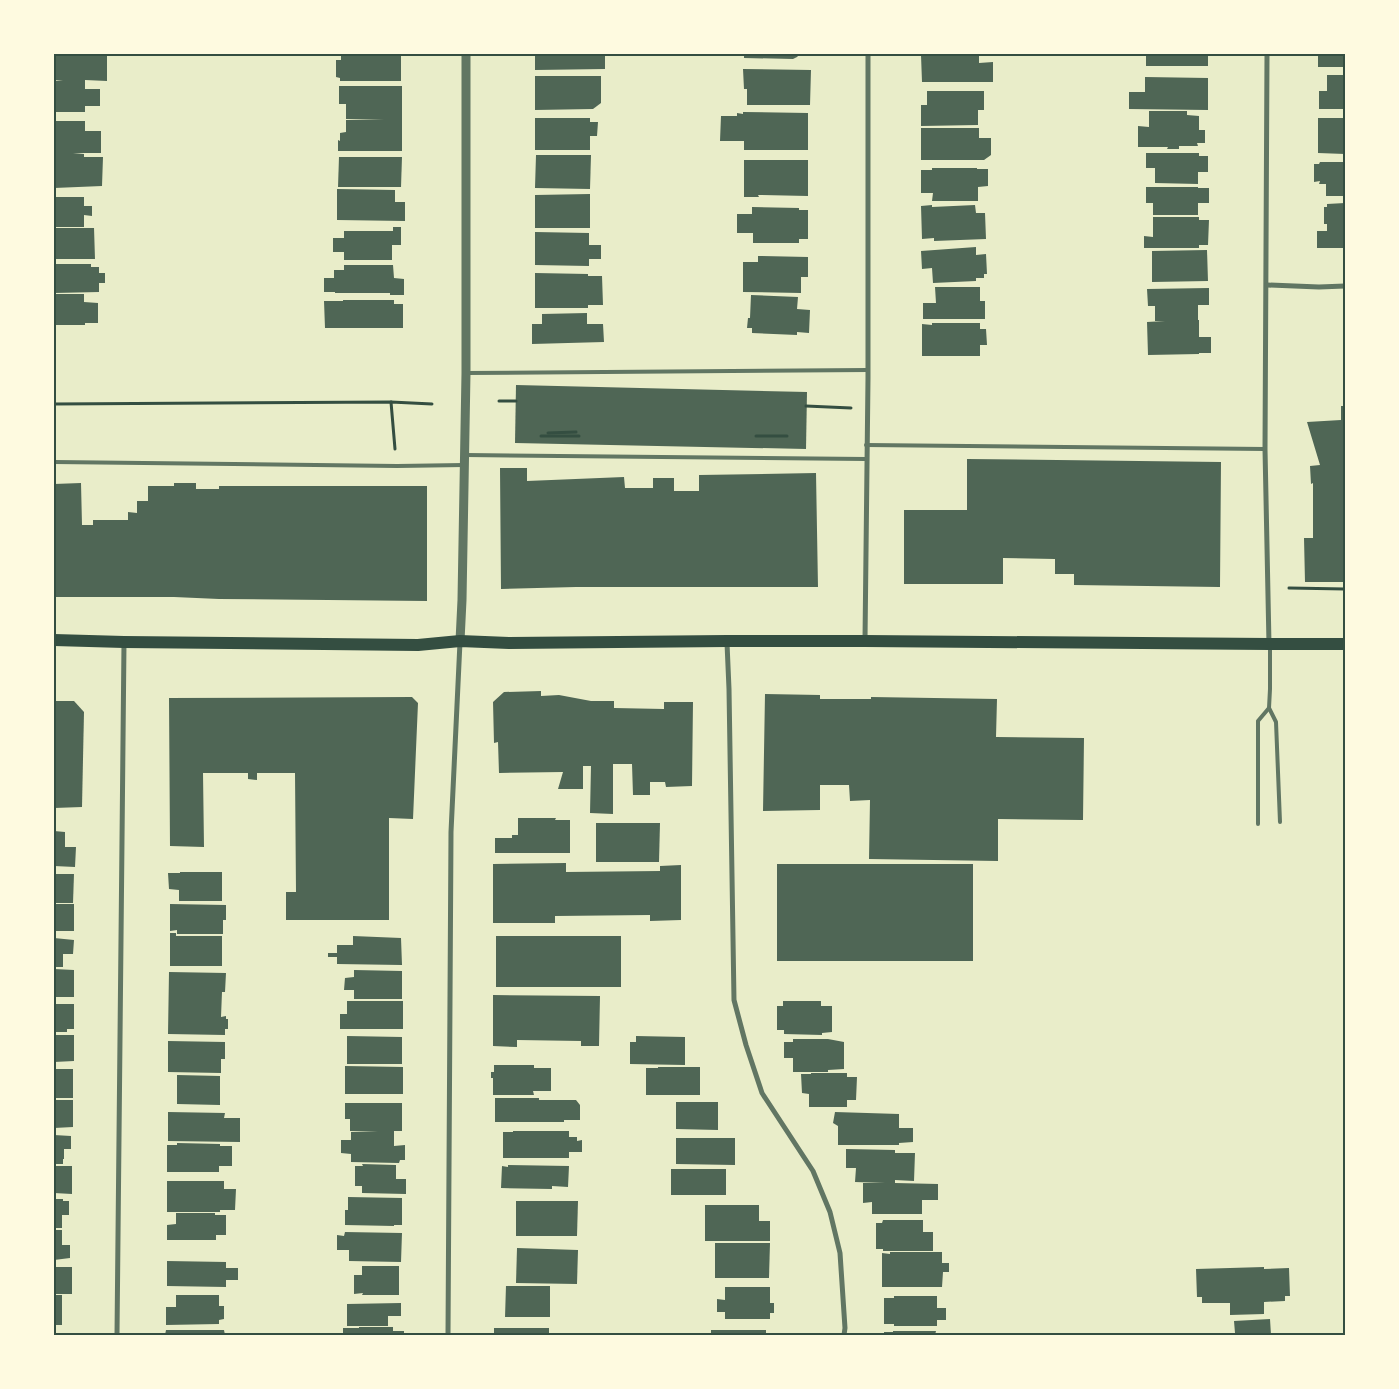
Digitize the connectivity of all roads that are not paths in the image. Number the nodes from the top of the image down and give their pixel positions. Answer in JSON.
{"nodes":[{"id":1,"x":466,"y":54,"type":"edge"},
{"id":2,"x":868,"y":54,"type":"edge"},
{"id":3,"x":1267,"y":54,"type":"edge"},
{"id":4,"x":1267,"y":285,"type":"junction"},
{"id":5,"x":1345,"y":286,"type":"edge"},
{"id":6,"x":868,"y":370,"type":"junction"},
{"id":7,"x":466,"y":373,"type":"junction"},
{"id":8,"x":866,"y":445,"type":"junction"},
{"id":9,"x":1265,"y":449,"type":"junction"},
{"id":10,"x":464,"y":455,"type":"junction"},
{"id":11,"x":866,"y":459,"type":"junction"},
{"id":12,"x":54,"y":462,"type":"edge"},
{"id":13,"x":464,"y":465,"type":"junction"},
{"id":14,"x":54,"y":640,"type":"edge"},
{"id":15,"x":727,"y":641,"type":"junction"},
{"id":16,"x":865,"y":641,"type":"junction"},
{"id":17,"x":124,"y":642,"type":"junction"},
{"id":18,"x":460,"y":642,"type":"junction"},
{"id":19,"x":1270,"y":644,"type":"junction"},
{"id":20,"x":1345,"y":644,"type":"edge"},
{"id":21,"x":1269,"y":708,"type":"junction"},
{"id":22,"x":1280,"y":822,"type":"dead end"},
{"id":23,"x":1258,"y":824,"type":"dead end"},
{"id":24,"x":117,"y":1335,"type":"edge"},
{"id":25,"x":448,"y":1335,"type":"edge"},
{"id":26,"x":844,"y":1335,"type":"edge"}],
"edges":[{"from":1,"to":7,"type":"street"},
{"from":2,"to":6,"type":"street"},
{"from":3,"to":4,"type":"street"},
{"from":4,"to":5,"type":"street"},
{"from":4,"to":9,"type":"street"},
{"from":6,"to":7,"type":"lane"},
{"from":6,"to":8,"type":"street"},
{"from":7,"to":10,"type":"street"},
{"from":8,"to":9,"type":"lane"},
{"from":8,"to":11,"type":"street"},
{"from":9,"to":19,"type":"street"},
{"from":10,"to":11,"type":"lane"},
{"from":10,"to":13,"type":"street"},
{"from":11,"to":16,"type":"street"},
{"from":12,"to":13,"type":"lane"},
{"from":13,"to":18,"type":"street"},
{"from":14,"to":17,"type":"main road"},
{"from":15,"to":16,"type":"main road"},
{"from":15,"to":18,"type":"main road"},
{"from":15,"to":26,"type":"street"},
{"from":16,"to":19,"type":"main road"},
{"from":17,"to":18,"type":"main road"},
{"from":17,"to":24,"type":"street"},
{"from":18,"to":25,"type":"street"},
{"from":19,"to":20,"type":"main road"},
{"from":19,"to":21,"type":"lane"},
{"from":21,"to":22,"type":"lane"},
{"from":21,"to":23,"type":"lane"}]}
